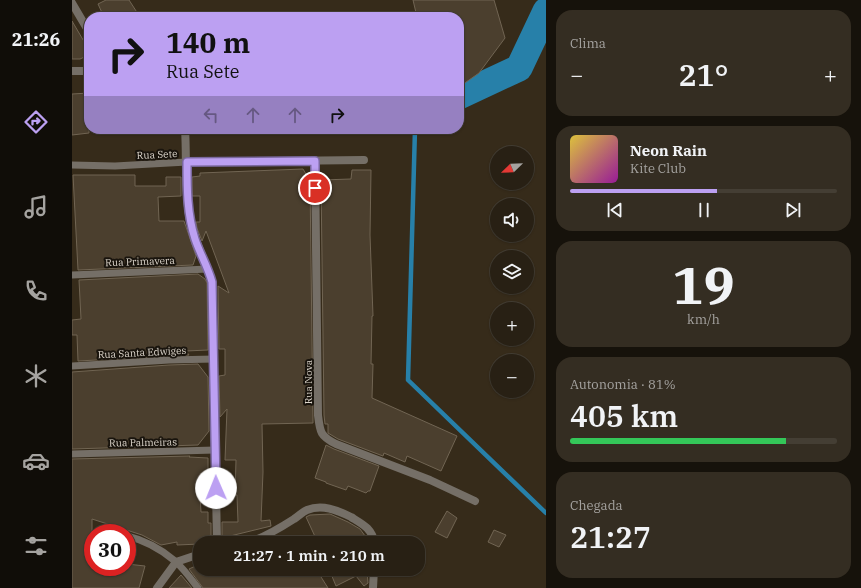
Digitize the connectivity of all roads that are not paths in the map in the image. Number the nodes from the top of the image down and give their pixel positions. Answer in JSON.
{"nodes":[{"id":1,"x":72,"y":3,"type":"edge"},
{"id":2,"x":84,"y":23,"type":"edge"},
{"id":3,"x":72,"y":71,"type":"edge"},
{"id":4,"x":84,"y":71,"type":"edge"},
{"id":5,"x":185,"y":134,"type":"edge"},
{"id":6,"x":364,"y":160,"type":"dead end"},
{"id":7,"x":315,"y":161,"type":"junction"},
{"id":8,"x":187,"y":162,"type":"junction"},
{"id":9,"x":72,"y":165,"type":"edge"},
{"id":10,"x":208,"y":269,"type":"junction"},
{"id":11,"x":72,"y":275,"type":"edge"},
{"id":12,"x":214,"y":360,"type":"junction"},
{"id":13,"x":72,"y":366,"type":"edge"},
{"id":14,"x":215,"y":450,"type":"junction"},
{"id":15,"x":72,"y":454,"type":"edge"},
{"id":16,"x":475,"y":501,"type":"dead end"},
{"id":17,"x":217,"y":536,"type":"edge"},
{"id":18,"x":261,"y":536,"type":"edge"},
{"id":19,"x":373,"y":536,"type":"edge"},
{"id":20,"x":136,"y":539,"type":"edge"},
{"id":21,"x":193,"y":556,"type":"edge"},
{"id":22,"x":176,"y":562,"type":"junction"},
{"id":23,"x":373,"y":576,"type":"edge"},
{"id":24,"x":157,"y":588,"type":"edge"},
{"id":25,"x":198,"y":588,"type":"edge"},
{"id":26,"x":372,"y":588,"type":"edge"}],
"edges":[{"from":1,"to":2,"type":"street"},
{"from":3,"to":4,"type":"street"},
{"from":5,"to":8,"type":"street"},
{"from":6,"to":7,"type":"street","name":"Rua Sete"},
{"from":7,"to":8,"type":"street","name":"Rua Sete"},
{"from":7,"to":16,"type":"street","name":"Rua Nova"},
{"from":8,"to":9,"type":"lane","name":"Rua Sete"},
{"from":8,"to":10,"type":"street"},
{"from":10,"to":11,"type":"lane","name":"Rua Primavera"},
{"from":10,"to":12,"type":"street"},
{"from":12,"to":13,"type":"lane","name":"Rua Santa Edwiges"},
{"from":12,"to":14,"type":"street"},
{"from":14,"to":15,"type":"lane","name":"Rua Palmeiras"},
{"from":14,"to":17,"type":"street"},
{"from":18,"to":19,"type":"street"},
{"from":20,"to":22,"type":"lane"},
{"from":21,"to":22,"type":"street"},
{"from":22,"to":24,"type":"street"},
{"from":22,"to":25,"type":"lane"},
{"from":23,"to":26,"type":"street"}]}
